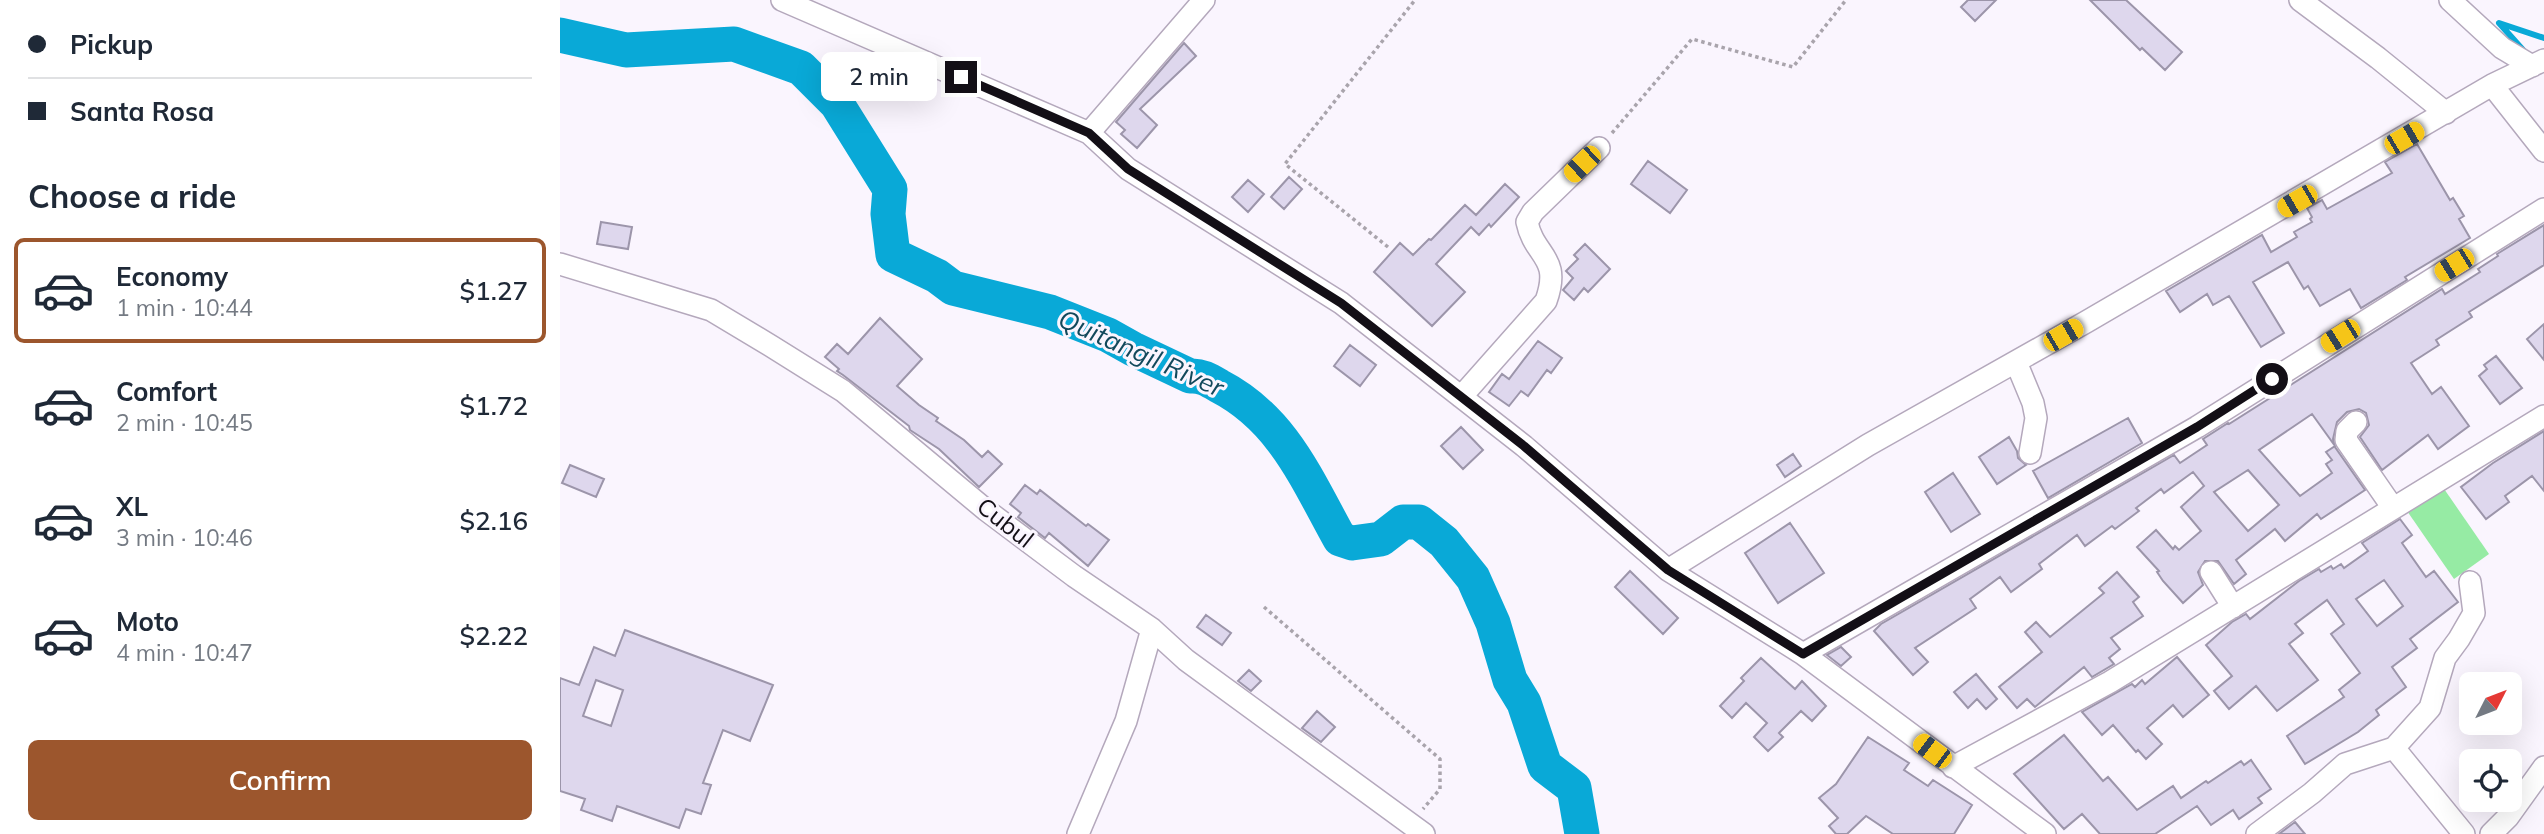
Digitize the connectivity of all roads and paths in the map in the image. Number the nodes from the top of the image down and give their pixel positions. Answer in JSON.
{"nodes":[{"id":1,"x":782,"y":0,"type":"edge"},
{"id":2,"x":1204,"y":0,"type":"edge"},
{"id":3,"x":1415,"y":0,"type":"edge"},
{"id":4,"x":1846,"y":0,"type":"edge"},
{"id":5,"x":2300,"y":0,"type":"edge"},
{"id":6,"x":2451,"y":0,"type":"edge"},
{"id":7,"x":2538,"y":63,"type":"edge"},
{"id":8,"x":2492,"y":85,"type":"junction"},
{"id":9,"x":2446,"y":113,"type":"junction"},
{"id":10,"x":1089,"y":133,"type":"junction"},
{"id":11,"x":1599,"y":148,"type":"joint"},
{"id":12,"x":2544,"y":151,"type":"edge"},
{"id":13,"x":2544,"y":209,"type":"edge"},
{"id":14,"x":1388,"y":247,"type":"dead end"},
{"id":15,"x":560,"y":264,"type":"edge"},
{"id":16,"x":2016,"y":362,"type":"junction"},
{"id":17,"x":1461,"y":397,"type":"junction"},
{"id":18,"x":2544,"y":416,"type":"edge"},
{"id":19,"x":2356,"y":422,"type":"dead end"},
{"id":20,"x":2030,"y":453,"type":"dead end"},
{"id":21,"x":2393,"y":508,"type":"junction"},
{"id":22,"x":1668,"y":570,"type":"junction"},
{"id":23,"x":2211,"y":572,"type":"dead end"},
{"id":24,"x":2470,"y":582,"type":"dead end"},
{"id":25,"x":1264,"y":607,"type":"dead end"},
{"id":26,"x":2233,"y":607,"type":"junction"},
{"id":27,"x":1152,"y":629,"type":"junction"},
{"id":28,"x":1803,"y":654,"type":"junction"},
{"id":29,"x":2394,"y":748,"type":"junction"},
{"id":30,"x":1953,"y":767,"type":"junction"},
{"id":31,"x":2544,"y":767,"type":"edge"},
{"id":32,"x":1418,"y":829,"type":"edge"},
{"id":33,"x":1078,"y":834,"type":"edge"},
{"id":34,"x":2045,"y":834,"type":"edge"},
{"id":35,"x":2257,"y":834,"type":"edge"},
{"id":36,"x":2464,"y":834,"type":"edge"},
{"id":37,"x":2491,"y":834,"type":"edge"}],
"edges":[{"from":1,"to":10,"type":"street"},
{"from":2,"to":10,"type":"street"},
{"from":3,"to":14,"type":"path"},
{"from":4,"to":11,"type":"path"},
{"from":5,"to":9,"type":"street"},
{"from":6,"to":7,"type":"street"},
{"from":7,"to":8,"type":"street"},
{"from":8,"to":9,"type":"street"},
{"from":8,"to":12,"type":"street"},
{"from":9,"to":16,"type":"street"},
{"from":10,"to":17,"type":"street"},
{"from":11,"to":17,"type":"street"},
{"from":13,"to":28,"type":"street"},
{"from":15,"to":27,"type":"street","name":"Cubul"},
{"from":16,"to":20,"type":"street"},
{"from":16,"to":22,"type":"street"},
{"from":17,"to":22,"type":"street"},
{"from":18,"to":21,"type":"street"},
{"from":19,"to":21,"type":"street"},
{"from":21,"to":26,"type":"street"},
{"from":22,"to":28,"type":"street"},
{"from":23,"to":26,"type":"street"},
{"from":24,"to":29,"type":"street"},
{"from":25,"to":32,"type":"path"},
{"from":26,"to":30,"type":"street"},
{"from":27,"to":32,"type":"street","name":"Cubul"},
{"from":27,"to":33,"type":"street"},
{"from":28,"to":30,"type":"street"},
{"from":29,"to":35,"type":"street"},
{"from":29,"to":36,"type":"street"},
{"from":30,"to":34,"type":"street"},
{"from":31,"to":37,"type":"street"}]}
